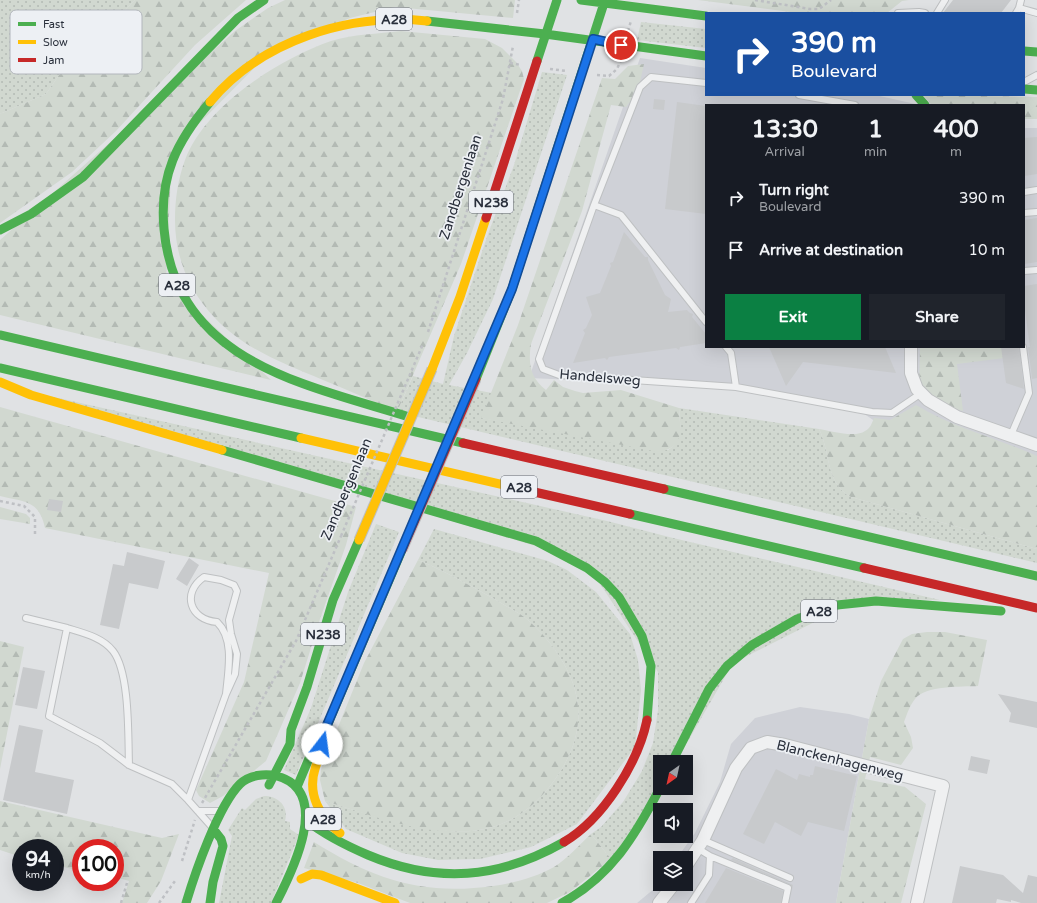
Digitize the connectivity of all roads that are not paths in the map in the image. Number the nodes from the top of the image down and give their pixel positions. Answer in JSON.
{"nodes":[{"id":1,"x":264,"y":0,"type":"edge"},
{"id":2,"x":557,"y":0,"type":"edge"},
{"id":3,"x":581,"y":0,"type":"edge"},
{"id":4,"x":945,"y":0,"type":"edge"},
{"id":5,"x":1021,"y":0,"type":"edge"},
{"id":6,"x":605,"y":2,"type":"edge"},
{"id":7,"x":1018,"y":10,"type":"edge"},
{"id":8,"x":938,"y":12,"type":"edge"},
{"id":9,"x":1036,"y":15,"type":"edge"},
{"id":10,"x":705,"y":16,"type":"edge"},
{"id":11,"x":545,"y":34,"type":"junction"},
{"id":12,"x":593,"y":39,"type":"junction"},
{"id":13,"x":1025,"y":51,"type":"edge"},
{"id":14,"x":1037,"y":52,"type":"edge"},
{"id":15,"x":705,"y":56,"type":"edge"},
{"id":16,"x":1037,"y":75,"type":"edge"},
{"id":17,"x":1025,"y":81,"type":"edge"},
{"id":18,"x":705,"y":83,"type":"edge"},
{"id":19,"x":1025,"y":89,"type":"edge"},
{"id":20,"x":1037,"y":90,"type":"edge"},
{"id":21,"x":805,"y":96,"type":"edge"},
{"id":22,"x":917,"y":96,"type":"edge"},
{"id":23,"x":849,"y":104,"type":"edge"},
{"id":24,"x":924,"y":104,"type":"edge"},
{"id":25,"x":1037,"y":190,"type":"edge"},
{"id":26,"x":1025,"y":192,"type":"edge"},
{"id":27,"x":594,"y":205,"type":"junction"},
{"id":28,"x":1037,"y":212,"type":"edge"},
{"id":29,"x":1025,"y":213,"type":"edge"},
{"id":30,"x":0,"y":230,"type":"edge"},
{"id":31,"x":1037,"y":270,"type":"edge"},
{"id":32,"x":1025,"y":271,"type":"edge"},
{"id":33,"x":705,"y":321,"type":"edge"},
{"id":34,"x":0,"y":335,"type":"edge"},
{"id":35,"x":727,"y":348,"type":"edge"},
{"id":36,"x":911,"y":348,"type":"edge"},
{"id":37,"x":1023,"y":348,"type":"edge"},
{"id":38,"x":0,"y":368,"type":"edge"},
{"id":39,"x":0,"y":382,"type":"edge"},
{"id":40,"x":736,"y":387,"type":"junction"},
{"id":41,"x":920,"y":394,"type":"junction"},
{"id":42,"x":419,"y":420,"type":"dead end"},
{"id":43,"x":442,"y":427,"type":"dead end"},
{"id":44,"x":1011,"y":435,"type":"junction"},
{"id":45,"x":1037,"y":445,"type":"edge"},
{"id":46,"x":569,"y":467,"type":"junction"},
{"id":47,"x":1037,"y":576,"type":"edge"},
{"id":48,"x":1037,"y":608,"type":"edge"},
{"id":49,"x":1037,"y":614,"type":"edge"},
{"id":50,"x":26,"y":618,"type":"dead end"},
{"id":51,"x":67,"y":628,"type":"junction"},
{"id":52,"x":226,"y":694,"type":"junction"},
{"id":53,"x":291,"y":730,"type":"junction"},
{"id":54,"x":324,"y":732,"type":"junction"},
{"id":55,"x":676,"y":755,"type":"edge"},
{"id":56,"x":130,"y":765,"type":"junction"},
{"id":57,"x":265,"y":774,"type":"junction"},
{"id":58,"x":275,"y":776,"type":"junction"},
{"id":59,"x":269,"y":787,"type":"dead end"},
{"id":60,"x":296,"y":787,"type":"junction"},
{"id":61,"x":656,"y":795,"type":"edge"},
{"id":62,"x":188,"y":800,"type":"junction"},
{"id":63,"x":224,"y":809,"type":"junction"},
{"id":64,"x":198,"y":811,"type":"junction"},
{"id":65,"x":295,"y":812,"type":"dead end"},
{"id":66,"x":227,"y":823,"type":"dead end"},
{"id":67,"x":306,"y":826,"type":"junction"},
{"id":68,"x":217,"y":833,"type":"junction"},
{"id":69,"x":700,"y":844,"type":"junction"},
{"id":70,"x":693,"y":855,"type":"edge"},
{"id":71,"x":710,"y":856,"type":"junction"},
{"id":72,"x":398,"y":866,"type":"junction"},
{"id":73,"x":790,"y":878,"type":"dead end"},
{"id":74,"x":200,"y":889,"type":"dead end"},
{"id":75,"x":668,"y":891,"type":"edge"},
{"id":76,"x":186,"y":903,"type":"edge"},
{"id":77,"x":210,"y":903,"type":"edge"},
{"id":78,"x":276,"y":903,"type":"edge"},
{"id":79,"x":286,"y":903,"type":"edge"},
{"id":80,"x":395,"y":903,"type":"edge"},
{"id":81,"x":562,"y":903,"type":"edge"},
{"id":82,"x":659,"y":903,"type":"edge"},
{"id":83,"x":691,"y":903,"type":"edge"},
{"id":84,"x":784,"y":903,"type":"edge"},
{"id":85,"x":917,"y":903,"type":"edge"}],
"edges":[{"from":1,"to":30,"type":"main road"},
{"from":2,"to":11,"type":"main road","number":"N238"},
{"from":3,"to":6,"type":"main road"},
{"from":4,"to":8,"type":"lane"},
{"from":5,"to":7,"type":"lane"},
{"from":6,"to":10,"type":"main road"},
{"from":6,"to":12,"type":"main road","number":"N238"},
{"from":7,"to":9,"type":"lane"},
{"from":11,"to":12,"type":"main road"},
{"from":11,"to":42,"type":"main road","number":"A28"},
{"from":11,"to":53,"type":"main road","number":"N238","bridge":true},
{"from":12,"to":15,"type":"main road"},
{"from":12,"to":54,"type":"main road","number":"N238","bridge":true},
{"from":13,"to":14,"type":"main road"},
{"from":16,"to":17,"type":"lane"},
{"from":18,"to":27,"type":"lane","name":"Handelsweg"},
{"from":19,"to":20,"type":"main road"},
{"from":21,"to":23,"type":"lane"},
{"from":22,"to":24,"type":"main road"},
{"from":25,"to":26,"type":"lane"},
{"from":27,"to":33,"type":"lane"},
{"from":27,"to":40,"type":"lane","name":"Handelsweg"},
{"from":28,"to":29,"type":"lane"},
{"from":31,"to":32,"type":"lane"},
{"from":34,"to":46,"type":"main road","number":"A28"},
{"from":35,"to":40,"type":"lane"},
{"from":36,"to":41,"type":"street"},
{"from":37,"to":44,"type":"lane"},
{"from":38,"to":48,"type":"main road","number":"A28"},
{"from":39,"to":72,"type":"main road","number":"A28"},
{"from":40,"to":41,"type":"lane","name":"Handelsweg"},
{"from":41,"to":44,"type":"street"},
{"from":43,"to":46,"type":"main road","number":"A28"},
{"from":44,"to":45,"type":"street"},
{"from":46,"to":47,"type":"main road","number":"A28"},
{"from":49,"to":55,"type":"main road","number":"A28"},
{"from":50,"to":51,"type":"lane"},
{"from":51,"to":56,"type":"lane"},
{"from":51,"to":56,"type":"lane"},
{"from":52,"to":52,"type":"lane"},
{"from":52,"to":62,"type":"lane"},
{"from":53,"to":57,"type":"main road","number":"N238"},
{"from":53,"to":58,"type":"main road","number":"N238"},
{"from":54,"to":60,"type":"main road","number":"N238"},
{"from":54,"to":72,"type":"main road","number":"A28"},
{"from":56,"to":62,"type":"lane"},
{"from":57,"to":58,"type":"main road"},
{"from":57,"to":63,"type":"main road"},
{"from":58,"to":59,"type":"main road","number":"N238"},
{"from":58,"to":60,"type":"main road"},
{"from":60,"to":67,"type":"main road"},
{"from":61,"to":81,"type":"main road"},
{"from":62,"to":64,"type":"lane"},
{"from":63,"to":64,"type":"lane"},
{"from":63,"to":68,"type":"main road"},
{"from":64,"to":68,"type":"lane"},
{"from":65,"to":67,"type":"main road"},
{"from":66,"to":68,"type":"main road"},
{"from":67,"to":72,"type":"main road","number":"A28"},
{"from":67,"to":78,"type":"main road"},
{"from":68,"to":74,"type":"main road"},
{"from":68,"to":76,"type":"main road"},
{"from":68,"to":77,"type":"main road"},
{"from":69,"to":70,"type":"street","name":"Blanckenhagenweg"},
{"from":69,"to":71,"type":"lane"},
{"from":69,"to":73,"type":"lane"},
{"from":69,"to":85,"type":"street","name":"Blanckenhagenweg"},
{"from":71,"to":83,"type":"lane"},
{"from":71,"to":84,"type":"lane"},
{"from":75,"to":82,"type":"street"},
{"from":79,"to":80,"type":"main road"}]}
